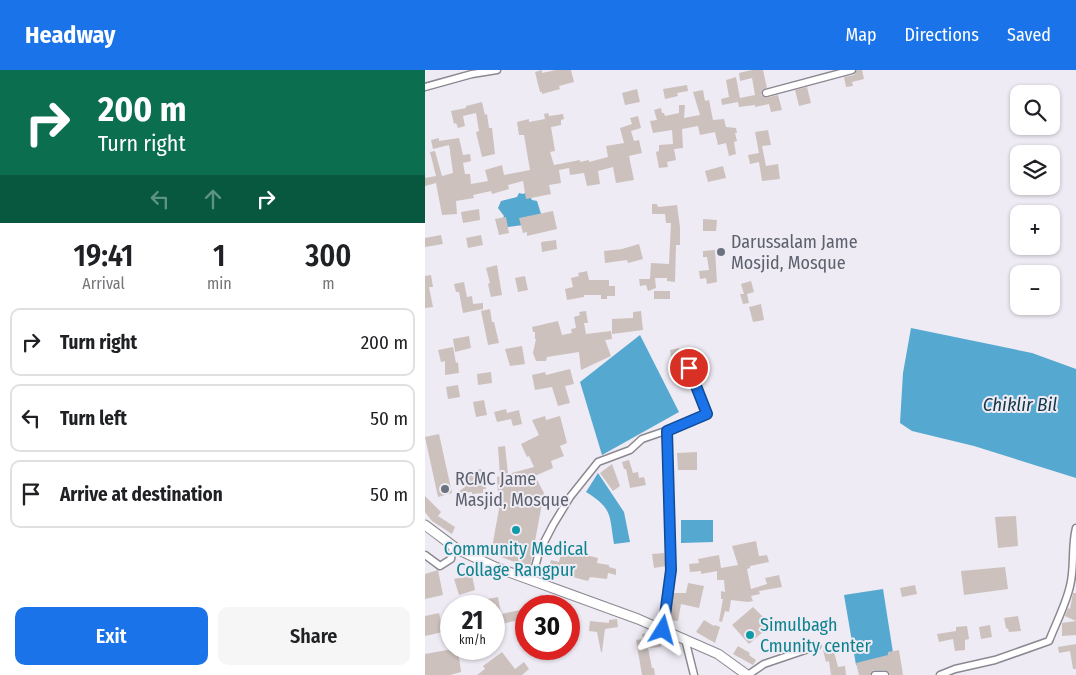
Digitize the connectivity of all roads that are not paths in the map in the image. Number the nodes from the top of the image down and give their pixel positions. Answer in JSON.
{"nodes":[{"id":1,"x":497,"y":70,"type":"edge"},
{"id":2,"x":852,"y":70,"type":"edge"},
{"id":3,"x":425,"y":87,"type":"edge"},
{"id":4,"x":765,"y":93,"type":"dead end"},
{"id":5,"x":689,"y":368,"type":"dead end"},
{"id":6,"x":667,"y":431,"type":"junction"},
{"id":7,"x":425,"y":525,"type":"edge"},
{"id":8,"x":1076,"y":528,"type":"edge"},
{"id":9,"x":453,"y":546,"type":"junction"},
{"id":10,"x":425,"y":555,"type":"edge"},
{"id":11,"x":532,"y":579,"type":"junction"},
{"id":12,"x":1073,"y":587,"type":"edge"},
{"id":13,"x":663,"y":630,"type":"junction"},
{"id":14,"x":685,"y":639,"type":"junction"},
{"id":15,"x":817,"y":646,"type":"dead end"},
{"id":16,"x":694,"y":675,"type":"edge"},
{"id":17,"x":747,"y":675,"type":"edge"},
{"id":18,"x":875,"y":675,"type":"edge"},
{"id":19,"x":885,"y":675,"type":"edge"},
{"id":20,"x":940,"y":675,"type":"edge"}],
"edges":[{"from":1,"to":3,"type":"street"},
{"from":2,"to":4,"type":"street"},
{"from":5,"to":6,"type":"street"},
{"from":6,"to":11,"type":"street"},
{"from":6,"to":13,"type":"street"},
{"from":7,"to":9,"type":"main road"},
{"from":8,"to":12,"type":"street"},
{"from":9,"to":10,"type":"street"},
{"from":9,"to":11,"type":"main road"},
{"from":11,"to":13,"type":"main road"},
{"from":12,"to":20,"type":"street"},
{"from":13,"to":14,"type":"main road"},
{"from":14,"to":16,"type":"street"},
{"from":14,"to":17,"type":"main road"},
{"from":15,"to":17,"type":"street"},
{"from":18,"to":19,"type":"street"}]}
